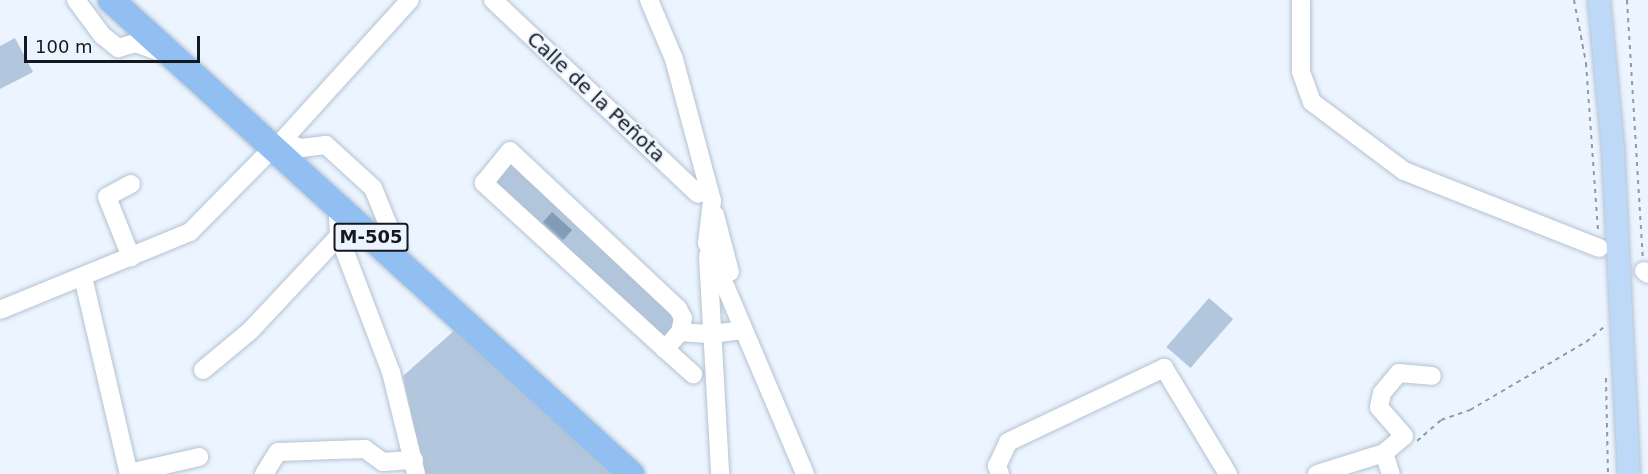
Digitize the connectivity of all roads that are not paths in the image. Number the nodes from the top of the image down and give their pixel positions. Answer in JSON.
{"nodes":[{"id":1,"x":76,"y":0,"type":"edge"},
{"id":2,"x":111,"y":0,"type":"edge"},
{"id":3,"x":127,"y":0,"type":"edge"},
{"id":4,"x":410,"y":0,"type":"edge"},
{"id":5,"x":493,"y":0,"type":"edge"},
{"id":6,"x":649,"y":0,"type":"edge"},
{"id":7,"x":1301,"y":0,"type":"edge"},
{"id":8,"x":1599,"y":0,"type":"edge"},
{"id":9,"x":194,"y":76,"type":"junction"},
{"id":10,"x":280,"y":146,"type":"junction"},
{"id":11,"x":131,"y":184,"type":"dead end"},
{"id":12,"x":705,"y":198,"type":"junction"},
{"id":13,"x":341,"y":224,"type":"junction"},
{"id":14,"x":708,"y":243,"type":"junction"},
{"id":15,"x":1599,"y":248,"type":"dead end"},
{"id":16,"x":131,"y":257,"type":"junction"},
{"id":17,"x":83,"y":277,"type":"junction"},
{"id":18,"x":0,"y":310,"type":"edge"},
{"id":19,"x":744,"y":330,"type":"junction"},
{"id":20,"x":680,"y":332,"type":"junction"},
{"id":21,"x":711,"y":334,"type":"junction"},
{"id":22,"x":665,"y":349,"type":"junction"},
{"id":23,"x":751,"y":349,"type":"junction"},
{"id":24,"x":713,"y":353,"type":"junction"},
{"id":25,"x":203,"y":370,"type":"dead end"},
{"id":26,"x":693,"y":374,"type":"dead end"},
{"id":27,"x":1432,"y":376,"type":"dead end"},
{"id":28,"x":1384,"y":453,"type":"junction"},
{"id":29,"x":199,"y":457,"type":"dead end"},
{"id":30,"x":415,"y":467,"type":"edge"},
{"id":31,"x":380,"y":468,"type":"edge"},
{"id":32,"x":129,"y":473,"type":"edge"},
{"id":33,"x":264,"y":474,"type":"edge"},
{"id":34,"x":632,"y":474,"type":"edge"},
{"id":35,"x":646,"y":474,"type":"edge"},
{"id":36,"x":720,"y":474,"type":"edge"},
{"id":37,"x":805,"y":474,"type":"edge"},
{"id":38,"x":1000,"y":474,"type":"edge"},
{"id":39,"x":1227,"y":474,"type":"edge"},
{"id":40,"x":1317,"y":474,"type":"edge"},
{"id":41,"x":1391,"y":474,"type":"edge"},
{"id":42,"x":1629,"y":474,"type":"edge"}],
"edges":[{"from":1,"to":9,"type":"street"},
{"from":2,"to":9,"type":"highway","number":"M-505"},
{"from":3,"to":10,"type":"highway","number":"M-505"},
{"from":4,"to":10,"type":"street"},
{"from":5,"to":12,"type":"street","name":"Calle de la Peñota"},
{"from":6,"to":12,"type":"street"},
{"from":7,"to":15,"type":"street"},
{"from":8,"to":42,"type":"main road"},
{"from":9,"to":10,"type":"highway","number":"M-505"},
{"from":10,"to":13,"type":"highway","number":"M-505"},
{"from":10,"to":16,"type":"street"},
{"from":10,"to":35,"type":"highway","number":"M-505"},
{"from":11,"to":16,"type":"street"},
{"from":12,"to":14,"type":"street"},
{"from":12,"to":19,"type":"street"},
{"from":13,"to":25,"type":"street"},
{"from":13,"to":30,"type":"street"},
{"from":13,"to":34,"type":"highway","number":"M-505"},
{"from":14,"to":19,"type":"street"},
{"from":14,"to":21,"type":"street"},
{"from":16,"to":17,"type":"street"},
{"from":17,"to":18,"type":"street"},
{"from":17,"to":32,"type":"street"},
{"from":19,"to":21,"type":"street"},
{"from":19,"to":23,"type":"street"},
{"from":20,"to":21,"type":"street"},
{"from":20,"to":22,"type":"street"},
{"from":20,"to":22,"type":"street"},
{"from":21,"to":24,"type":"street"},
{"from":22,"to":26,"type":"street"},
{"from":23,"to":24,"type":"street"},
{"from":23,"to":37,"type":"street"},
{"from":24,"to":36,"type":"street"},
{"from":27,"to":28,"type":"street"},
{"from":28,"to":40,"type":"street"},
{"from":28,"to":41,"type":"street"},
{"from":29,"to":32,"type":"street"},
{"from":30,"to":31,"type":"street"},
{"from":31,"to":33,"type":"street"},
{"from":38,"to":39,"type":"street"}]}
